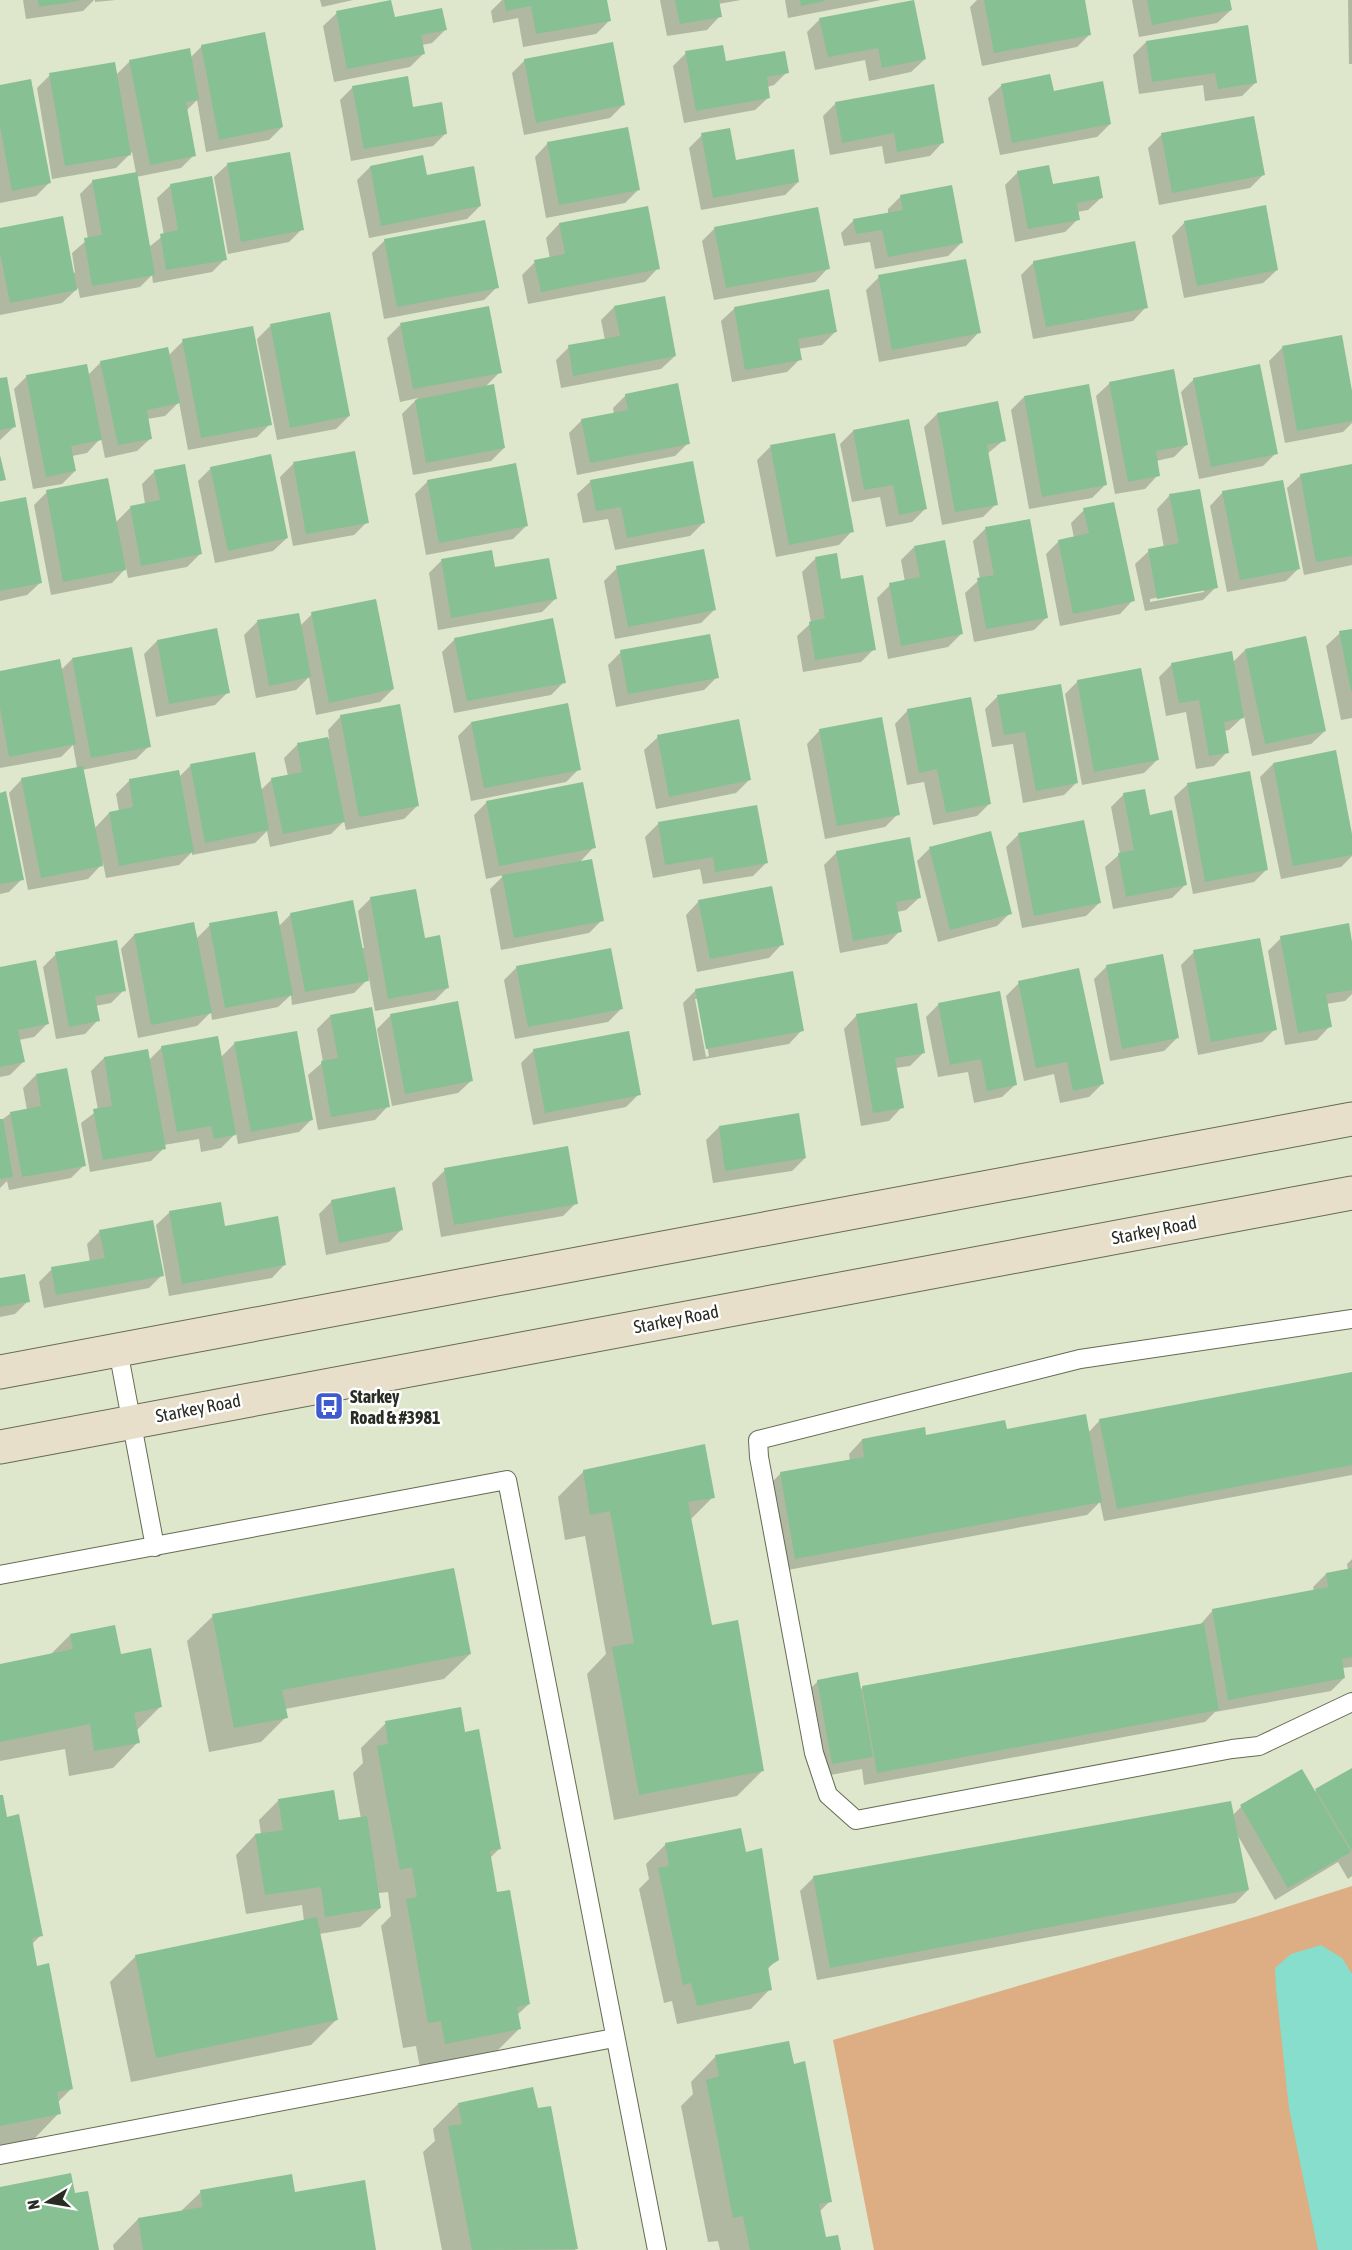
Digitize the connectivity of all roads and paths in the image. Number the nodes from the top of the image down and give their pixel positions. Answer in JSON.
{"nodes":[{"id":1,"x":1352,"y":1119,"type":"edge"},
{"id":2,"x":1352,"y":1193,"type":"edge"},
{"id":3,"x":1352,"y":1319,"type":"edge"},
{"id":4,"x":118,"y":1350,"type":"junction"},
{"id":5,"x":0,"y":1372,"type":"edge"},
{"id":6,"x":131,"y":1421,"type":"junction"},
{"id":7,"x":0,"y":1448,"type":"edge"},
{"id":8,"x":155,"y":1547,"type":"junction"},
{"id":9,"x":0,"y":1575,"type":"edge"},
{"id":10,"x":1352,"y":1702,"type":"edge"},
{"id":11,"x":614,"y":2038,"type":"junction"},
{"id":12,"x":0,"y":2155,"type":"edge"},
{"id":13,"x":657,"y":2250,"type":"edge"}],
"edges":[{"from":1,"to":4,"type":"main road"},
{"from":2,"to":6,"type":"main road","name":"Starkey Road"},
{"from":3,"to":10,"type":"lane"},
{"from":4,"to":5,"type":"main road"},
{"from":4,"to":6,"type":"lane"},
{"from":6,"to":7,"type":"main road","name":"Starkey Road"},
{"from":6,"to":8,"type":"lane"},
{"from":8,"to":9,"type":"lane"},
{"from":8,"to":11,"type":"lane"},
{"from":11,"to":12,"type":"lane"},
{"from":11,"to":13,"type":"lane"}]}
